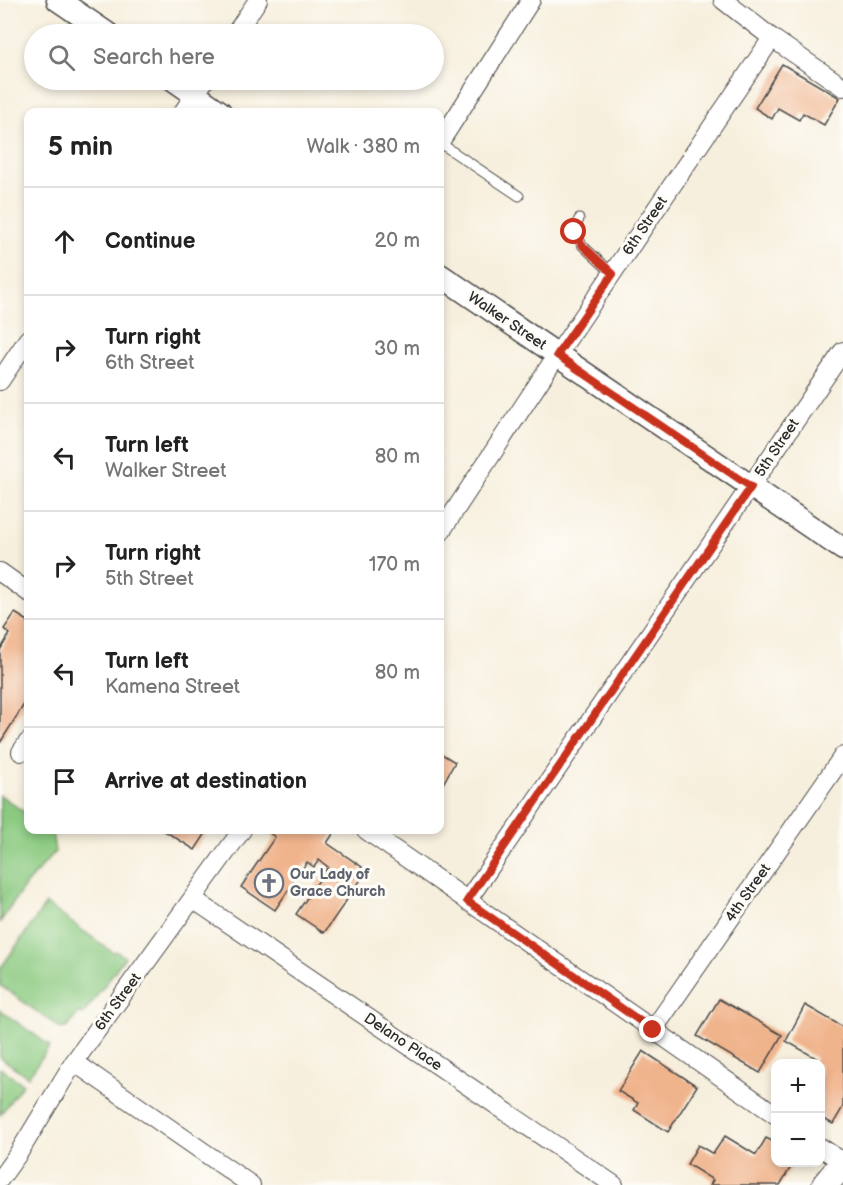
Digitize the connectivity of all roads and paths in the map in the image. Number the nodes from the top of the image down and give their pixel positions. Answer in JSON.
{"nodes":[{"id":1,"x":58,"y":0,"type":"edge"},
{"id":2,"x":258,"y":0,"type":"edge"},
{"id":3,"x":531,"y":0,"type":"edge"},
{"id":4,"x":723,"y":0,"type":"edge"},
{"id":5,"x":93,"y":24,"type":"edge"},
{"id":6,"x":242,"y":24,"type":"edge"},
{"id":7,"x":772,"y":38,"type":"junction"},
{"id":8,"x":843,"y":87,"type":"edge"},
{"id":9,"x":198,"y":90,"type":"edge"},
{"id":10,"x":202,"y":90,"type":"edge"},
{"id":11,"x":186,"y":108,"type":"edge"},
{"id":12,"x":217,"y":108,"type":"edge"},
{"id":13,"x":444,"y":136,"type":"edge"},
{"id":14,"x":444,"y":145,"type":"edge"},
{"id":15,"x":519,"y":196,"type":"dead end"},
{"id":16,"x":579,"y":219,"type":"dead end"},
{"id":17,"x":613,"y":274,"type":"junction"},
{"id":18,"x":444,"y":278,"type":"edge"},
{"id":19,"x":24,"y":345,"type":"edge"},
{"id":20,"x":843,"y":351,"type":"edge"},
{"id":21,"x":557,"y":355,"type":"junction"},
{"id":22,"x":0,"y":381,"type":"edge"},
{"id":23,"x":751,"y":487,"type":"junction"},
{"id":24,"x":444,"y":527,"type":"edge"},
{"id":25,"x":843,"y":549,"type":"edge"},
{"id":26,"x":0,"y":573,"type":"edge"},
{"id":27,"x":24,"y":589,"type":"edge"},
{"id":28,"x":843,"y":756,"type":"edge"},
{"id":29,"x":239,"y":834,"type":"edge"},
{"id":30,"x":372,"y":834,"type":"edge"},
{"id":31,"x":193,"y":899,"type":"junction"},
{"id":32,"x":467,"y":901,"type":"junction"},
{"id":33,"x":653,"y":1030,"type":"junction"},
{"id":34,"x":74,"y":1062,"type":"junction"},
{"id":35,"x":773,"y":1113,"type":"edge"},
{"id":36,"x":825,"y":1150,"type":"edge"},
{"id":37,"x":843,"y":1162,"type":"edge"},
{"id":38,"x":0,"y":1179,"type":"edge"},
{"id":39,"x":251,"y":1185,"type":"edge"},
{"id":40,"x":614,"y":1185,"type":"edge"},
{"id":41,"x":825,"y":1185,"type":"edge"}],
"edges":[{"from":1,"to":5,"type":"street"},
{"from":2,"to":6,"type":"street"},
{"from":3,"to":13,"type":"street"},
{"from":4,"to":7,"type":"street"},
{"from":7,"to":8,"type":"street"},
{"from":7,"to":17,"type":"street","name":"6th Street"},
{"from":9,"to":11,"type":"street"},
{"from":10,"to":12,"type":"street"},
{"from":14,"to":15,"type":"lane"},
{"from":16,"to":17,"type":"lane"},
{"from":17,"to":21,"type":"street","name":"6th Street"},
{"from":18,"to":21,"type":"street","name":"Walker Street"},
{"from":19,"to":22,"type":"street"},
{"from":20,"to":23,"type":"street","name":"5th Street"},
{"from":21,"to":23,"type":"street","name":"Walker Street"},
{"from":21,"to":24,"type":"street","name":"6th Street"},
{"from":23,"to":25,"type":"street","name":"Walker Street"},
{"from":23,"to":32,"type":"street","name":"5th Street"},
{"from":26,"to":27,"type":"street"},
{"from":28,"to":33,"type":"street","name":"4th Street"},
{"from":29,"to":31,"type":"street","name":"6th Street"},
{"from":30,"to":32,"type":"street"},
{"from":31,"to":34,"type":"street","name":"6th Street"},
{"from":31,"to":40,"type":"street","name":"Delano Place"},
{"from":32,"to":33,"type":"street"},
{"from":33,"to":35,"type":"street"},
{"from":34,"to":38,"type":"street","name":"6th Street"},
{"from":34,"to":39,"type":"street"},
{"from":36,"to":37,"type":"street"},
{"from":37,"to":41,"type":"main road"}]}
